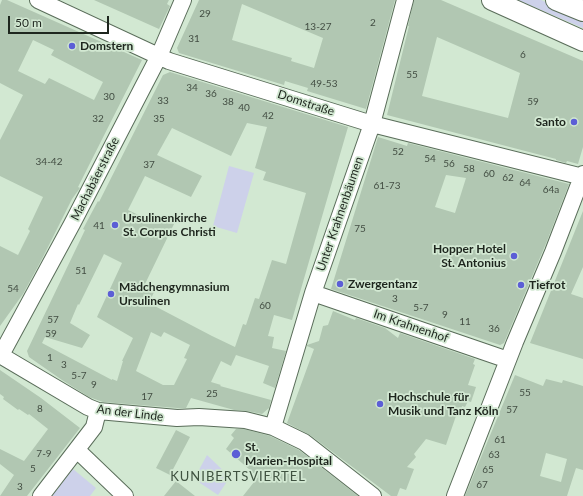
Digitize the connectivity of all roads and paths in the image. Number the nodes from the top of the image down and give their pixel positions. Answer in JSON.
{"nodes":[{"id":1,"x":38,"y":0,"type":"edge"},
{"id":2,"x":183,"y":0,"type":"edge"},
{"id":3,"x":405,"y":0,"type":"edge"},
{"id":4,"x":492,"y":0,"type":"edge"},
{"id":5,"x":556,"y":0,"type":"edge"},
{"id":6,"x":583,"y":11,"type":"edge"},
{"id":7,"x":583,"y":41,"type":"edge"},
{"id":8,"x":159,"y":56,"type":"junction"},
{"id":9,"x":372,"y":124,"type":"junction"},
{"id":10,"x":583,"y":176,"type":"edge"},
{"id":11,"x":313,"y":293,"type":"junction"},
{"id":12,"x":0,"y":355,"type":"edge"},
{"id":13,"x":508,"y":360,"type":"junction"},
{"id":14,"x":98,"y":412,"type":"junction"},
{"id":15,"x":273,"y":428,"type":"junction"},
{"id":16,"x":76,"y":450,"type":"junction"},
{"id":17,"x":41,"y":496,"type":"edge"},
{"id":18,"x":125,"y":496,"type":"edge"},
{"id":19,"x":374,"y":496,"type":"edge"},
{"id":20,"x":454,"y":496,"type":"edge"}],
"edges":[{"from":1,"to":8,"type":"street","name":"Domstraße"},
{"from":2,"to":8,"type":"street","name":"Machabäerstraße"},
{"from":3,"to":9,"type":"street","name":"Unter Krahnenbäumen"},
{"from":4,"to":7,"type":"main road"},
{"from":5,"to":6,"type":"main road"},
{"from":8,"to":9,"type":"street","name":"Domstraße"},
{"from":8,"to":12,"type":"street","name":"Machabäerstraße"},
{"from":9,"to":10,"type":"street","name":"Domstraße"},
{"from":9,"to":11,"type":"street","name":"Unter Krahnenbäumen"},
{"from":10,"to":13,"type":"street"},
{"from":11,"to":13,"type":"street","name":"Im Krahnenhof"},
{"from":11,"to":15,"type":"street","name":"Unter Krahnenbäumen"},
{"from":12,"to":14,"type":"street","name":"An der Linde"},
{"from":13,"to":20,"type":"street"},
{"from":14,"to":15,"type":"street","name":"An der Linde"},
{"from":14,"to":16,"type":"street"},
{"from":15,"to":19,"type":"street","name":"An der Linde"},
{"from":16,"to":17,"type":"street"},
{"from":16,"to":18,"type":"street"}]}
